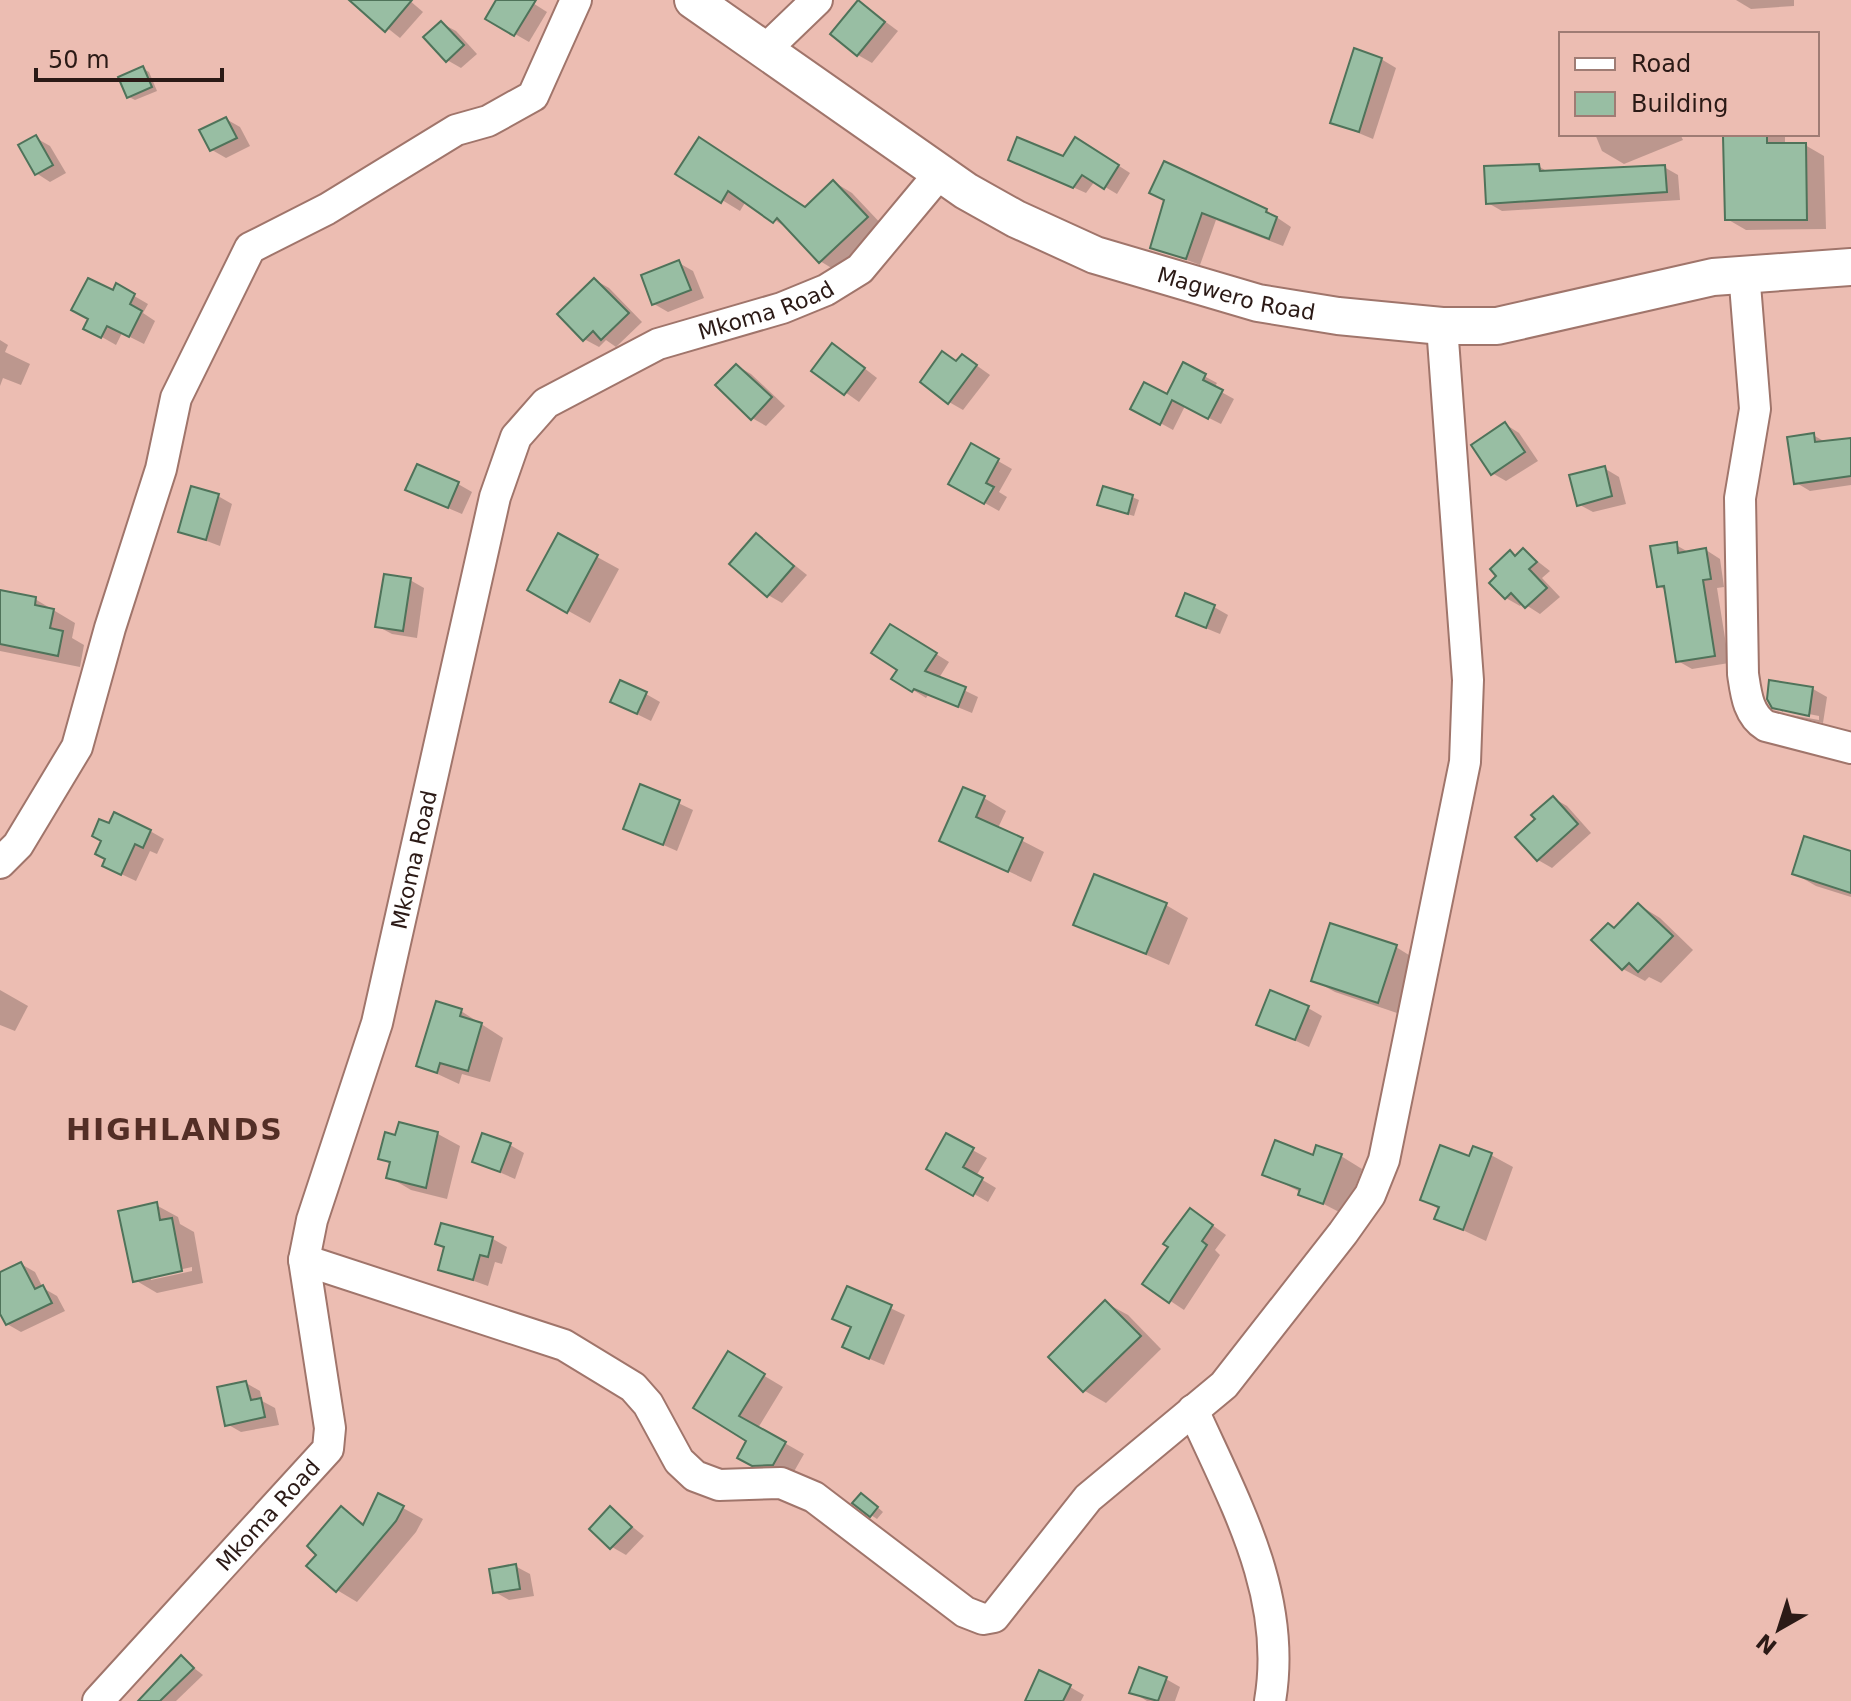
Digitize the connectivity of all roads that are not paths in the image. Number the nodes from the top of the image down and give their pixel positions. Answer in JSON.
{"nodes":[{"id":1,"x":576,"y":0,"type":"edge"},
{"id":2,"x":693,"y":0,"type":"edge"},
{"id":3,"x":817,"y":0,"type":"edge"},
{"id":4,"x":764,"y":51,"type":"junction"},
{"id":5,"x":940,"y":173,"type":"junction"},
{"id":6,"x":1851,"y":267,"type":"edge"},
{"id":7,"x":1744,"y":272,"type":"junction"},
{"id":8,"x":1442,"y":326,"type":"junction"},
{"id":9,"x":1851,"y":748,"type":"edge"},
{"id":10,"x":0,"y":863,"type":"edge"},
{"id":11,"x":304,"y":1260,"type":"junction"},
{"id":12,"x":1193,"y":1410,"type":"junction"},
{"id":13,"x":98,"y":1701,"type":"edge"},
{"id":14,"x":1270,"y":1701,"type":"edge"}],
"edges":[{"from":1,"to":10,"type":"street"},
{"from":2,"to":4,"type":"street","name":"Magwero Road"},
{"from":3,"to":4,"type":"street"},
{"from":4,"to":5,"type":"street","name":"Magwero Road"},
{"from":5,"to":8,"type":"street","name":"Magwero Road"},
{"from":5,"to":11,"type":"street","name":"Mkoma Road"},
{"from":6,"to":7,"type":"street","name":"Magwero Road"},
{"from":7,"to":8,"type":"street","name":"Magwero Road"},
{"from":7,"to":9,"type":"street"},
{"from":8,"to":12,"type":"street"},
{"from":11,"to":12,"type":"street"},
{"from":11,"to":13,"type":"street","name":"Mkoma Road"},
{"from":12,"to":14,"type":"street"}]}
